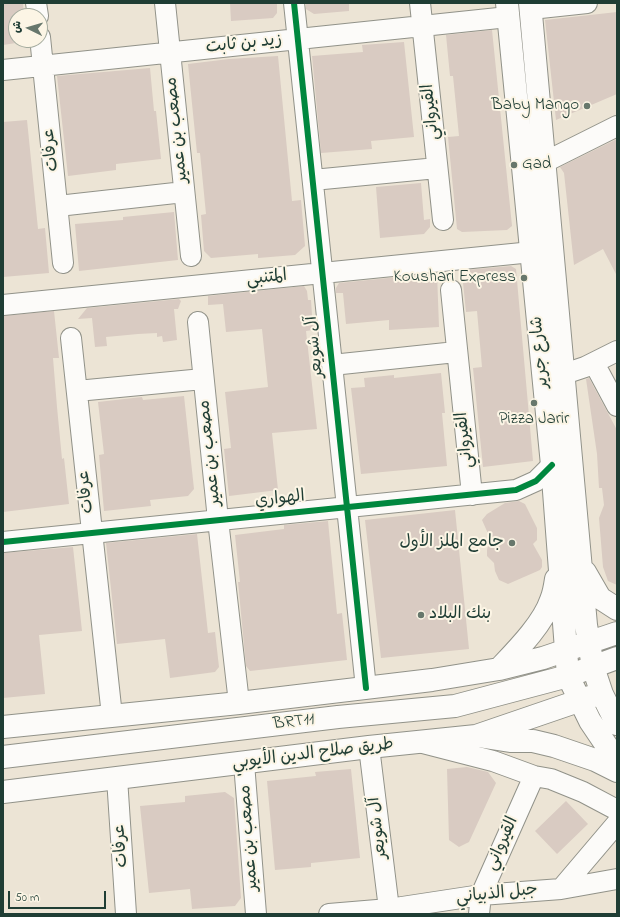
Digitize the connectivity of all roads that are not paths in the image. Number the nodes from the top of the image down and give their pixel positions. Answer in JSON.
{"nodes":[{"id":1,"x":165,"y":3,"type":"edge"},
{"id":2,"x":294,"y":3,"type":"edge"},
{"id":3,"x":420,"y":3,"type":"edge"},
{"id":4,"x":587,"y":3,"type":"edge"},
{"id":5,"x":531,"y":6,"type":"edge"},
{"id":6,"x":507,"y":10,"type":"edge"},
{"id":7,"x":423,"y":26,"type":"junction"},
{"id":8,"x":298,"y":39,"type":"junction"},
{"id":9,"x":41,"y":48,"type":"edge"},
{"id":10,"x":170,"y":53,"type":"junction"},
{"id":11,"x":43,"y":66,"type":"junction"},
{"id":12,"x":3,"y":70,"type":"edge"},
{"id":13,"x":617,"y":126,"type":"edge"},
{"id":14,"x":545,"y":162,"type":"junction"},
{"id":15,"x":437,"y":168,"type":"junction"},
{"id":16,"x":313,"y":180,"type":"junction"},
{"id":17,"x":184,"y":192,"type":"junction"},
{"id":18,"x":58,"y":206,"type":"junction"},
{"id":19,"x":443,"y":220,"type":"dead end"},
{"id":20,"x":532,"y":252,"type":"junction"},
{"id":21,"x":191,"y":256,"type":"dead end"},
{"id":22,"x":63,"y":263,"type":"dead end"},
{"id":23,"x":322,"y":273,"type":"junction"},
{"id":24,"x":451,"y":290,"type":"dead end"},
{"id":25,"x":3,"y":306,"type":"edge"},
{"id":26,"x":198,"y":322,"type":"dead end"},
{"id":27,"x":71,"y":338,"type":"dead end"},
{"id":28,"x":617,"y":351,"type":"edge"},
{"id":29,"x":456,"y":352,"type":"junction"},
{"id":30,"x":594,"y":362,"type":"junction"},
{"id":31,"x":332,"y":365,"type":"junction"},
{"id":32,"x":564,"y":374,"type":"junction"},
{"id":33,"x":203,"y":379,"type":"junction"},
{"id":34,"x":77,"y":391,"type":"junction"},
{"id":35,"x":617,"y":406,"type":"edge"},
{"id":36,"x":552,"y":465,"type":"junction"},
{"id":37,"x":472,"y":494,"type":"junction"},
{"id":38,"x":347,"y":507,"type":"junction"},
{"id":39,"x":218,"y":520,"type":"junction"},
{"id":40,"x":91,"y":533,"type":"junction"},
{"id":41,"x":3,"y":542,"type":"edge"},
{"id":42,"x":582,"y":566,"type":"junction"},
{"id":43,"x":559,"y":568,"type":"junction"},
{"id":44,"x":617,"y":609,"type":"edge"},
{"id":45,"x":617,"y":633,"type":"edge"},
{"id":46,"x":590,"y":644,"type":"junction"},
{"id":47,"x":567,"y":652,"type":"junction"},
{"id":48,"x":617,"y":658,"type":"edge"},
{"id":49,"x":499,"y":669,"type":"junction"},
{"id":50,"x":581,"y":671,"type":"junction"},
{"id":51,"x":366,"y":688,"type":"junction"},
{"id":52,"x":610,"y":692,"type":"edge"},
{"id":53,"x":580,"y":700,"type":"junction"},
{"id":54,"x":239,"y":703,"type":"junction"},
{"id":55,"x":112,"y":716,"type":"junction"},
{"id":56,"x":617,"y":724,"type":"edge"},
{"id":57,"x":3,"y":727,"type":"edge"},
{"id":58,"x":476,"y":736,"type":"junction"},
{"id":59,"x":422,"y":743,"type":"junction"},
{"id":60,"x":369,"y":747,"type":"junction"},
{"id":61,"x":3,"y":757,"type":"edge"},
{"id":62,"x":617,"y":761,"type":"edge"},
{"id":63,"x":244,"y":763,"type":"junction"},
{"id":64,"x":617,"y":771,"type":"edge"},
{"id":65,"x":534,"y":776,"type":"junction"},
{"id":66,"x":117,"y":778,"type":"junction"},
{"id":67,"x":3,"y":792,"type":"edge"},
{"id":68,"x":617,"y":810,"type":"edge"},
{"id":69,"x":617,"y":823,"type":"edge"},
{"id":70,"x":617,"y":879,"type":"edge"},
{"id":71,"x":560,"y":889,"type":"junction"},
{"id":72,"x":480,"y":904,"type":"edge"},
{"id":73,"x":389,"y":909,"type":"junction"},
{"id":74,"x":126,"y":914,"type":"edge"},
{"id":75,"x":256,"y":914,"type":"edge"},
{"id":76,"x":329,"y":914,"type":"edge"}],
"edges":[{"from":1,"to":10,"type":"street","name":"مصعب بن عمير"},
{"from":2,"to":8,"type":"street","name":"آل شويعر"},
{"from":3,"to":7,"type":"street","name":"القيرواني"},
{"from":4,"to":5,"type":"street"},
{"from":5,"to":14,"type":"main road","name":"شارع جرير"},
{"from":6,"to":7,"type":"street","name":"زيد بن ثابت"},
{"from":6,"to":20,"type":"main road","name":"شارع جرير"},
{"from":7,"to":8,"type":"street","name":"زيد بن ثابت"},
{"from":7,"to":15,"type":"street","name":"القيرواني"},
{"from":8,"to":10,"type":"street","name":"زيد بن ثابت"},
{"from":8,"to":16,"type":"street","name":"آل شويعر"},
{"from":9,"to":11,"type":"street","name":"عرفات"},
{"from":10,"to":11,"type":"street","name":"زيد بن ثابت"},
{"from":10,"to":17,"type":"street","name":"مصعب بن عمير"},
{"from":11,"to":12,"type":"street","name":"زيد بن ثابت"},
{"from":11,"to":18,"type":"street","name":"عرفات"},
{"from":13,"to":14,"type":"street"},
{"from":14,"to":32,"type":"main road","name":"شارع جرير"},
{"from":15,"to":16,"type":"street"},
{"from":15,"to":19,"type":"street","name":"القيرواني"},
{"from":16,"to":23,"type":"street","name":"آل شويعر"},
{"from":17,"to":18,"type":"street"},
{"from":17,"to":21,"type":"street","name":"مصعب بن عمير"},
{"from":18,"to":22,"type":"street","name":"عرفات"},
{"from":20,"to":23,"type":"street","name":"المتنبي"},
{"from":20,"to":36,"type":"main road","name":"شارع جرير"},
{"from":23,"to":25,"type":"street","name":"المتنبي"},
{"from":23,"to":31,"type":"street","name":"آل شويعر"},
{"from":24,"to":29,"type":"street","name":"القيرواني"},
{"from":26,"to":33,"type":"street","name":"مصعب بن عمير"},
{"from":27,"to":34,"type":"street","name":"عرفات"},
{"from":28,"to":30,"type":"street"},
{"from":29,"to":31,"type":"street"},
{"from":29,"to":37,"type":"street","name":"القيرواني"},
{"from":30,"to":32,"type":"street"},
{"from":30,"to":35,"type":"street"},
{"from":31,"to":38,"type":"street","name":"آل شويعر"},
{"from":32,"to":42,"type":"main road","name":"شارع جرير"},
{"from":33,"to":34,"type":"street"},
{"from":33,"to":39,"type":"street","name":"مصعب بن عمير"},
{"from":34,"to":40,"type":"street","name":"عرفات"},
{"from":36,"to":37,"type":"street","name":"الهواري"},
{"from":36,"to":43,"type":"main road","name":"شارع جرير"},
{"from":37,"to":38,"type":"street","name":"الهواري"},
{"from":38,"to":39,"type":"street","name":"الهواري"},
{"from":38,"to":51,"type":"street","name":"آل شويعر"},
{"from":39,"to":40,"type":"street","name":"الهواري"},
{"from":39,"to":54,"type":"street","name":"مصعب بن عمير"},
{"from":40,"to":41,"type":"street","name":"الهواري"},
{"from":40,"to":55,"type":"street","name":"عرفات"},
{"from":42,"to":44,"type":"main road"},
{"from":42,"to":46,"type":"main road","name":"شارع جرير"},
{"from":43,"to":47,"type":"main road","name":"شارع جرير"},
{"from":43,"to":49,"type":"main road"},
{"from":45,"to":46,"type":"main road"},
{"from":46,"to":47,"type":"main road"},
{"from":46,"to":50,"type":"main road","name":"شارع جرير"},
{"from":47,"to":49,"type":"main road"},
{"from":47,"to":50,"type":"main road","name":"شارع جرير"},
{"from":48,"to":50,"type":"main road","name":"BRT11"},
{"from":49,"to":51,"type":"main road"},
{"from":50,"to":52,"type":"main road"},
{"from":50,"to":53,"type":"main road","name":"شارع جرير"},
{"from":50,"to":61,"type":"main road","name":"BRT11"},
{"from":51,"to":54,"type":"main road"},
{"from":52,"to":53,"type":"main road","name":"طريق صلاح الدين الأيوبي"},
{"from":52,"to":56,"type":"main road"},
{"from":53,"to":58,"type":"main road","name":"طريق صلاح الدين الأيوبي"},
{"from":53,"to":62,"type":"main road","name":"شارع جرير"},
{"from":54,"to":55,"type":"main road"},
{"from":55,"to":57,"type":"main road"},
{"from":58,"to":59,"type":"main road","name":"طريق صلاح الدين الأيوبي"},
{"from":58,"to":64,"type":"main road"},
{"from":59,"to":60,"type":"main road","name":"طريق صلاح الدين الأيوبي"},
{"from":59,"to":65,"type":"street"},
{"from":60,"to":63,"type":"main road","name":"طريق صلاح الدين الأيوبي"},
{"from":60,"to":73,"type":"street","name":"آل شويعر"},
{"from":63,"to":66,"type":"main road","name":"طريق صلاح الدين الأيوبي"},
{"from":63,"to":75,"type":"street","name":"مصعب بن عمير"},
{"from":65,"to":68,"type":"street"},
{"from":65,"to":72,"type":"street","name":"القيرواني"},
{"from":66,"to":67,"type":"main road","name":"طريق صلاح الدين الأيوبي"},
{"from":66,"to":74,"type":"street","name":"عرفات"},
{"from":69,"to":71,"type":"street"},
{"from":70,"to":71,"type":"street","name":"جبل الذبياني"},
{"from":71,"to":72,"type":"street","name":"جبل الذبياني"},
{"from":72,"to":73,"type":"street","name":"جبل الذبياني"},
{"from":73,"to":76,"type":"street","name":"جبل الذبياني"}]}
